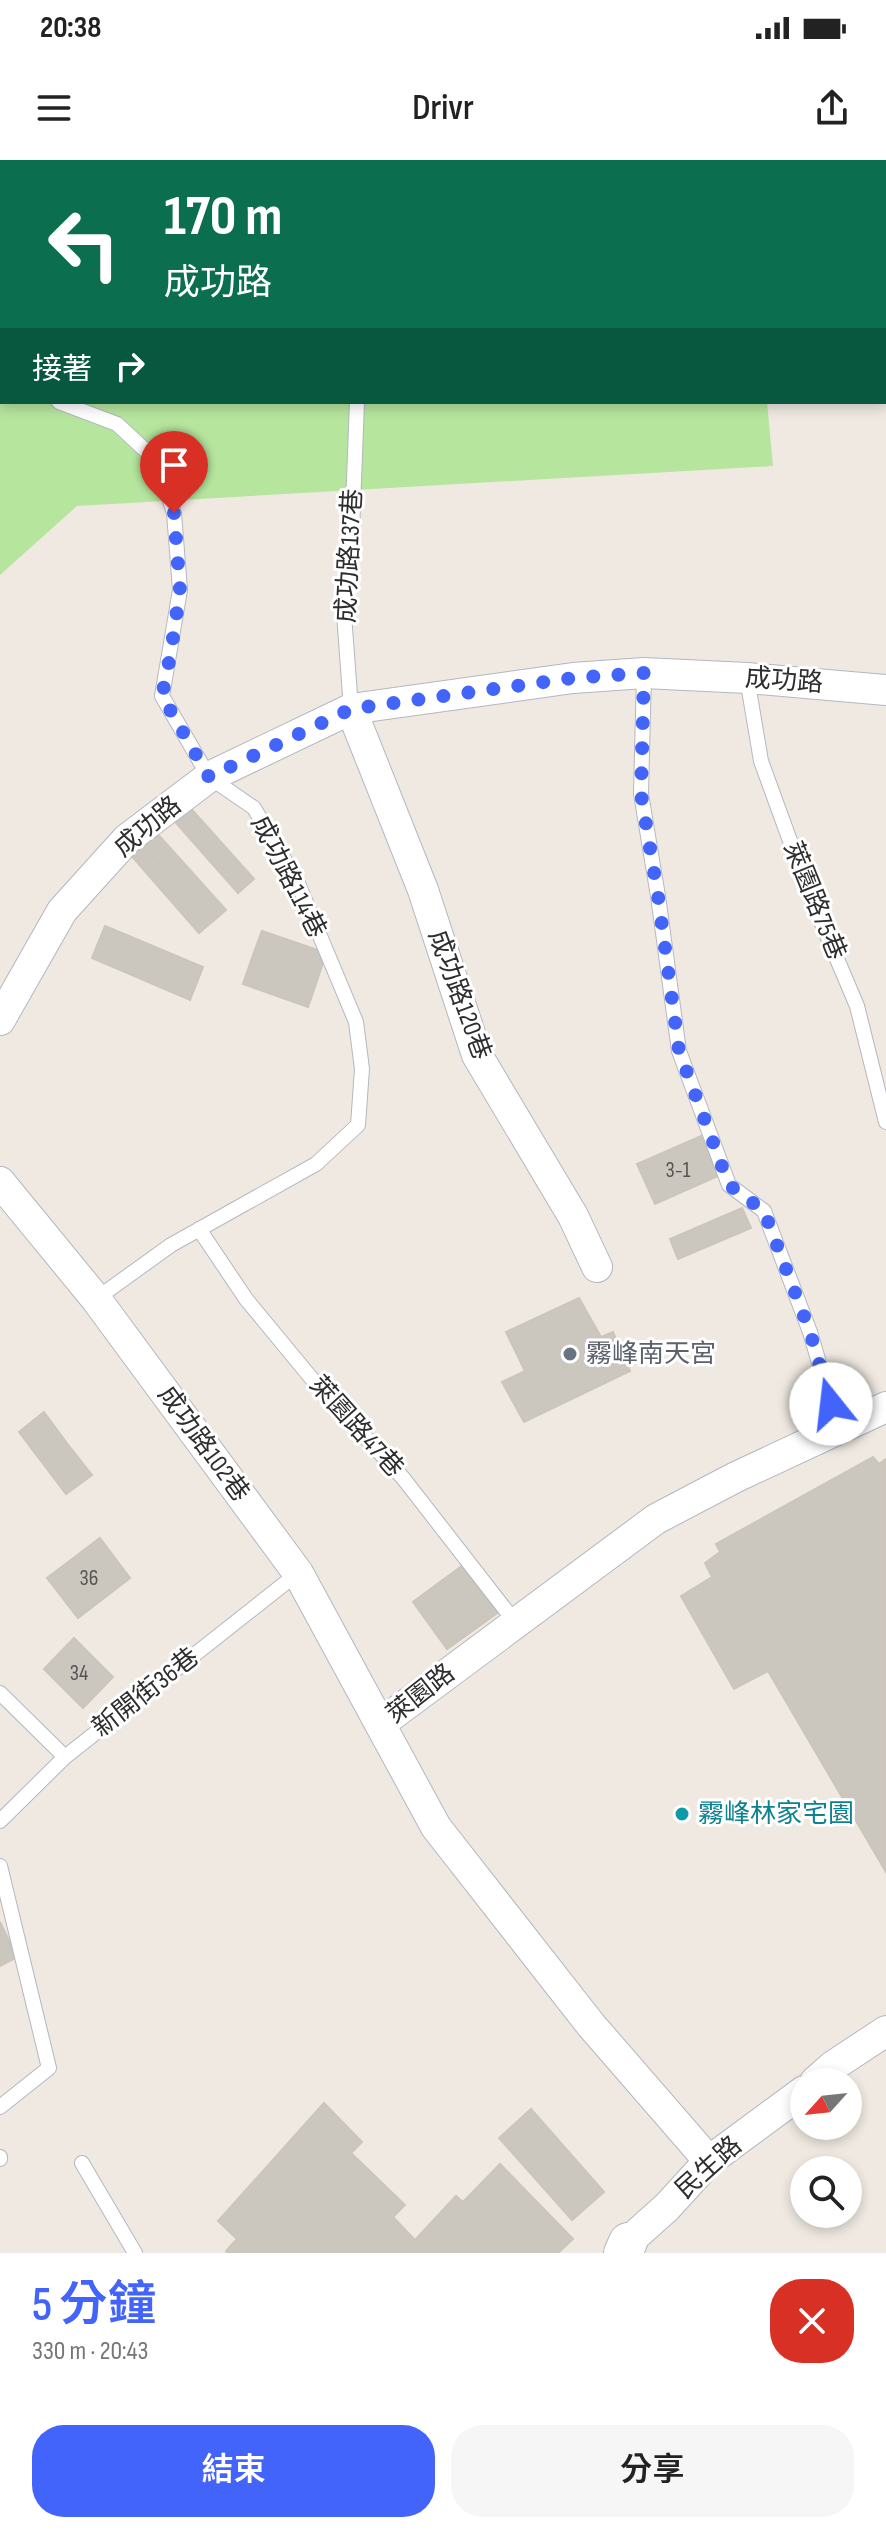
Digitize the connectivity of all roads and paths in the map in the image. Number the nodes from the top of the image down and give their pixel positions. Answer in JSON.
{"nodes":[{"id":1,"x":64,"y":404,"type":"edge"},
{"id":2,"x":357,"y":404,"type":"edge"},
{"id":3,"x":644,"y":673,"type":"junction"},
{"id":4,"x":747,"y":678,"type":"junction"},
{"id":5,"x":886,"y":690,"type":"edge"},
{"id":6,"x":351,"y":709,"type":"junction"},
{"id":7,"x":209,"y":777,"type":"junction"},
{"id":8,"x":0,"y":1020,"type":"edge"},
{"id":9,"x":886,"y":1122,"type":"edge"},
{"id":10,"x":0,"y":1182,"type":"edge"},
{"id":11,"x":199,"y":1229,"type":"junction"},
{"id":12,"x":597,"y":1267,"type":"dead end"},
{"id":13,"x":96,"y":1299,"type":"junction"},
{"id":14,"x":886,"y":1407,"type":"edge"},
{"id":15,"x":838,"y":1428,"type":"junction"},
{"id":16,"x":298,"y":1573,"type":"junction"},
{"id":17,"x":515,"y":1622,"type":"junction"},
{"id":18,"x":0,"y":1693,"type":"edge"},
{"id":19,"x":380,"y":1724,"type":"junction"},
{"id":20,"x":65,"y":1757,"type":"junction"},
{"id":21,"x":0,"y":1821,"type":"edge"},
{"id":22,"x":0,"y":1866,"type":"edge"},
{"id":23,"x":886,"y":2031,"type":"edge"},
{"id":24,"x":831,"y":2068,"type":"edge"},
{"id":25,"x":790,"y":2101,"type":"edge"},
{"id":26,"x":0,"y":2107,"type":"edge"},
{"id":27,"x":709,"y":2161,"type":"junction"},
{"id":28,"x":82,"y":2163,"type":"dead end"},
{"id":29,"x":628,"y":2249,"type":"edge"},
{"id":30,"x":135,"y":2253,"type":"edge"}],
"edges":[{"from":1,"to":7,"type":"lane","name":"成功路114巷"},
{"from":2,"to":6,"type":"lane","name":"成功路137巷"},
{"from":3,"to":4,"type":"street","name":"成功路"},
{"from":3,"to":6,"type":"street","name":"成功路"},
{"from":3,"to":15,"type":"lane"},
{"from":4,"to":5,"type":"street","name":"成功路"},
{"from":4,"to":9,"type":"lane","name":"萊園路75巷"},
{"from":6,"to":7,"type":"street","name":"成功路"},
{"from":6,"to":12,"type":"street","name":"成功路120巷"},
{"from":7,"to":8,"type":"street","name":"成功路"},
{"from":7,"to":11,"type":"lane","name":"成功路114巷"},
{"from":10,"to":13,"type":"street","name":"成功路102巷"},
{"from":11,"to":13,"type":"lane","name":"成功路114巷"},
{"from":11,"to":17,"type":"lane","name":"萊園路47巷"},
{"from":13,"to":16,"type":"street","name":"成功路102巷"},
{"from":14,"to":15,"type":"street","name":"萊園路"},
{"from":15,"to":17,"type":"street","name":"萊園路"},
{"from":16,"to":19,"type":"street","name":"成功路102巷"},
{"from":16,"to":20,"type":"lane","name":"新開街36巷"},
{"from":17,"to":19,"type":"street","name":"萊園路"},
{"from":18,"to":20,"type":"lane"},
{"from":19,"to":27,"type":"street","name":"萊園路"},
{"from":20,"to":21,"type":"lane","name":"新開街36巷"},
{"from":22,"to":26,"type":"lane"},
{"from":23,"to":24,"type":"street"},
{"from":25,"to":27,"type":"street","name":"民生路"},
{"from":27,"to":29,"type":"street","name":"民生路"},
{"from":28,"to":30,"type":"lane"}]}
